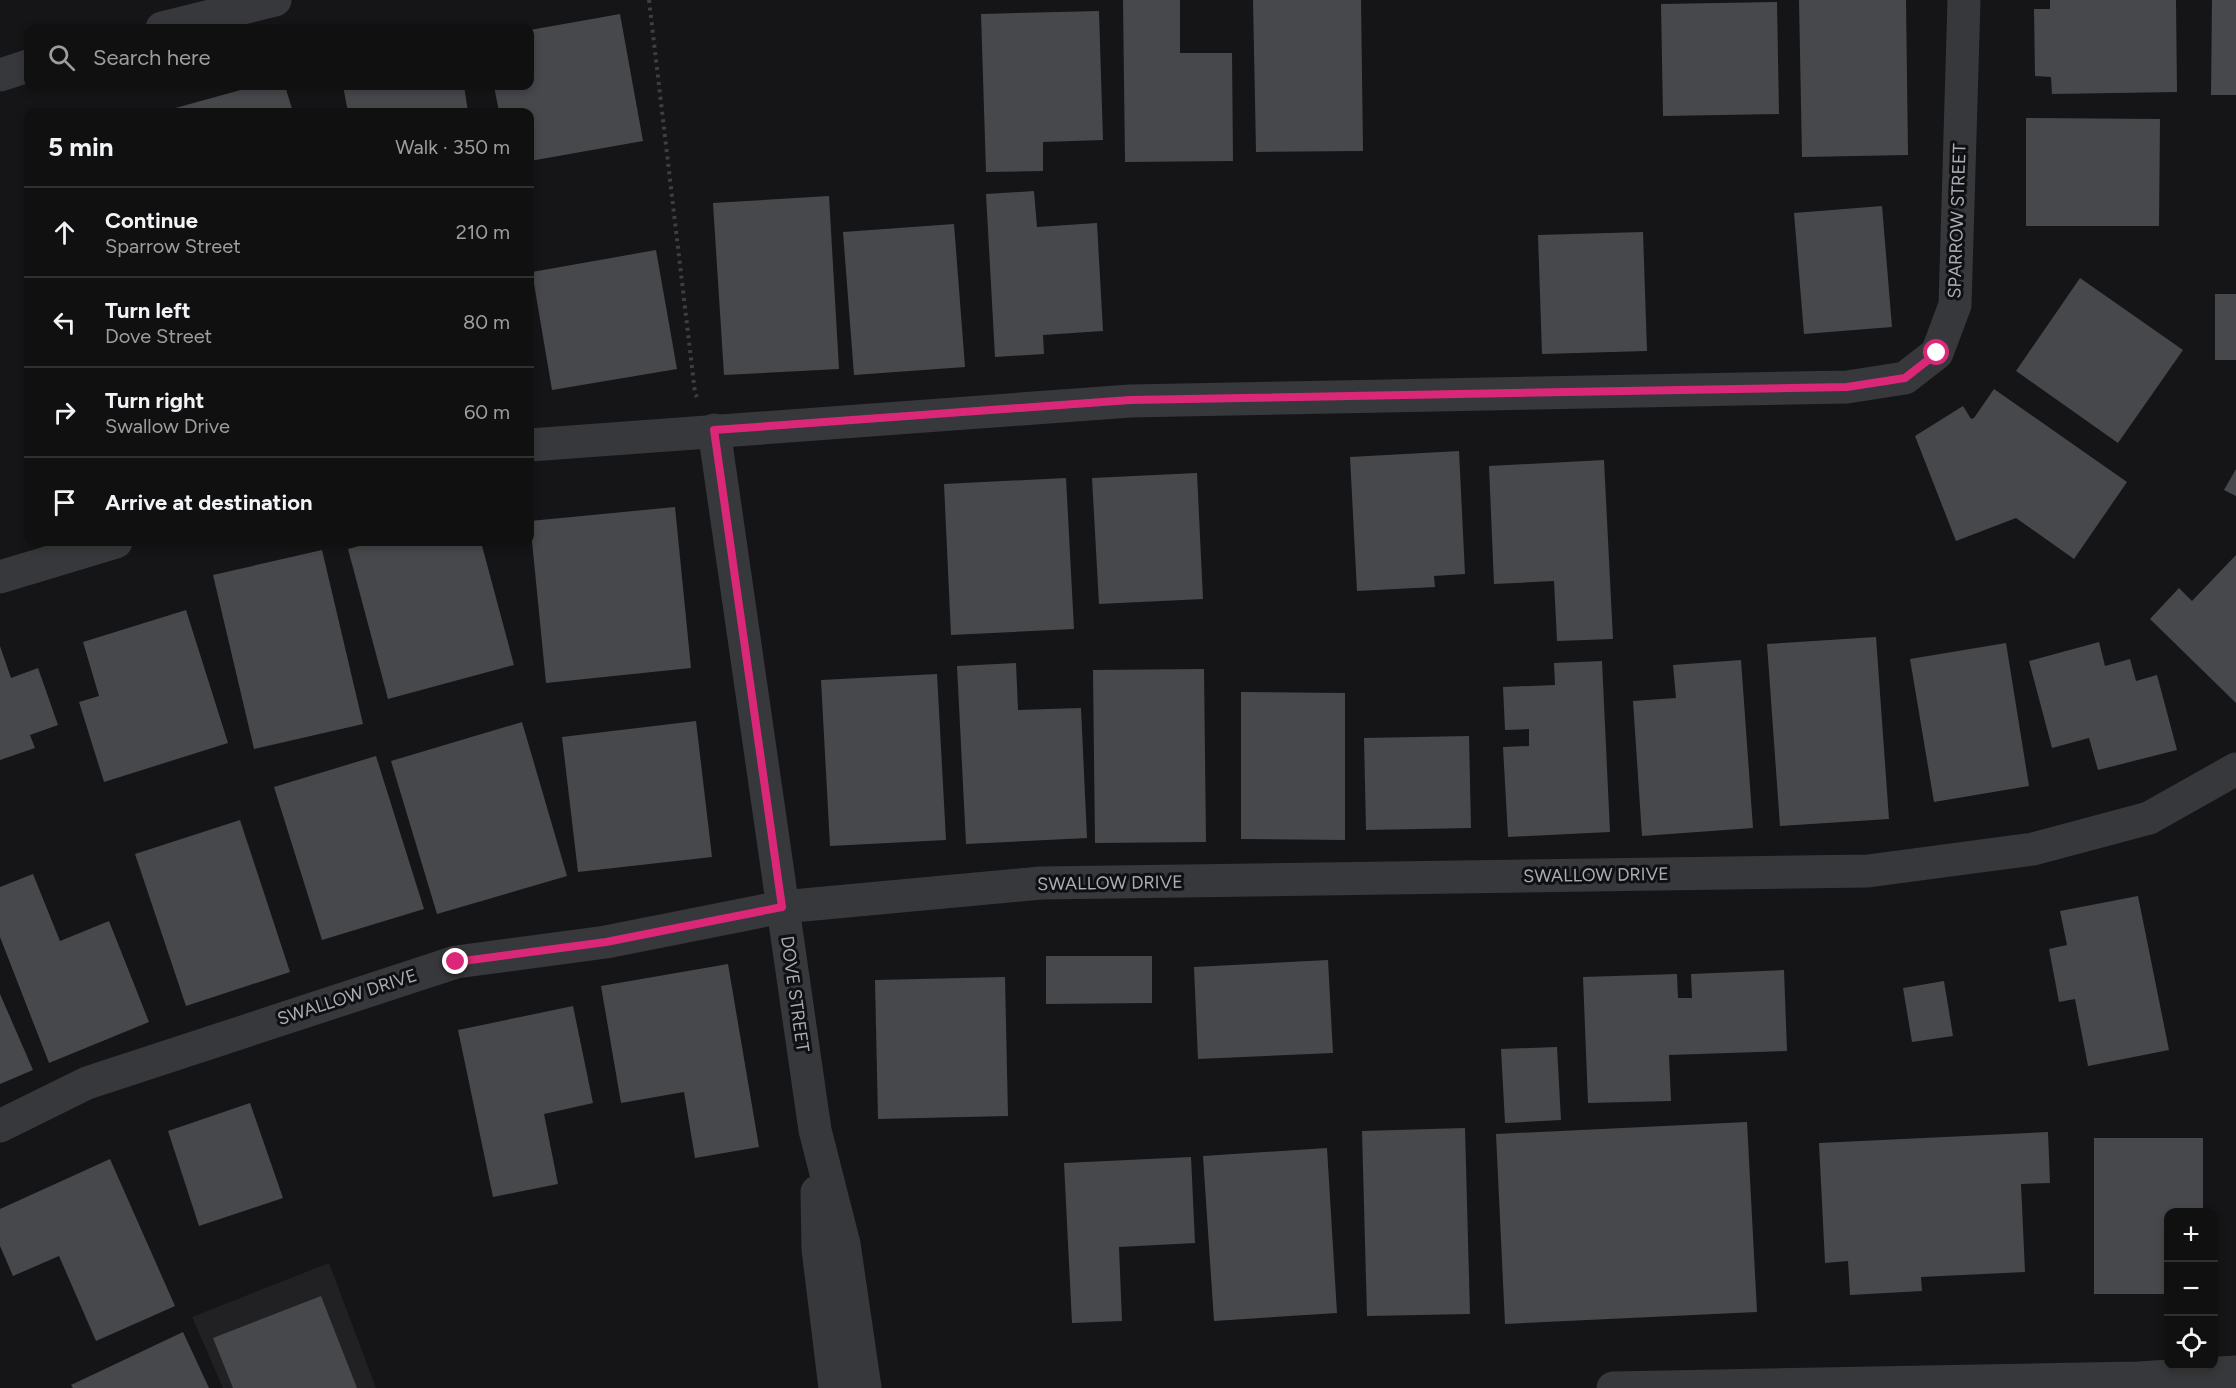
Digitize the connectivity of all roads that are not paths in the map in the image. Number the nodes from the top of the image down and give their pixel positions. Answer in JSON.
{"nodes":[{"id":1,"x":275,"y":0,"type":"edge"},
{"id":2,"x":1964,"y":0,"type":"edge"},
{"id":3,"x":178,"y":24,"type":"edge"},
{"id":4,"x":24,"y":67,"type":"edge"},
{"id":5,"x":0,"y":75,"type":"edge"},
{"id":6,"x":714,"y":430,"type":"junction"},
{"id":7,"x":534,"y":445,"type":"edge"},
{"id":8,"x":103,"y":546,"type":"edge"},
{"id":9,"x":0,"y":577,"type":"edge"},
{"id":10,"x":2236,"y":769,"type":"edge"},
{"id":11,"x":782,"y":907,"type":"junction"},
{"id":12,"x":0,"y":1126,"type":"edge"},
{"id":13,"x":839,"y":1305,"type":"junction"},
{"id":14,"x":2236,"y":1372,"type":"edge"},
{"id":15,"x":2138,"y":1383,"type":"edge"},
{"id":16,"x":835,"y":1388,"type":"edge"},
{"id":17,"x":865,"y":1388,"type":"edge"},
{"id":18,"x":1613,"y":1388,"type":"edge"}],
"edges":[{"from":1,"to":3,"type":"street"},
{"from":2,"to":6,"type":"street","name":"SPARROW STREET"},
{"from":4,"to":5,"type":"street"},
{"from":6,"to":7,"type":"street","name":"SPARROW STREET"},
{"from":6,"to":11,"type":"street","name":"DOVE STREET"},
{"from":8,"to":9,"type":"street"},
{"from":10,"to":11,"type":"street","name":"SWALLOW DRIVE"},
{"from":11,"to":12,"type":"street","name":"SWALLOW DRIVE"},
{"from":11,"to":13,"type":"street","name":"DOVE STREET"},
{"from":13,"to":16,"type":"street","name":"DOVE STREET"},
{"from":13,"to":17,"type":"street","name":"DOVE STREET"},
{"from":14,"to":15,"type":"street"},
{"from":15,"to":18,"type":"street"}]}
